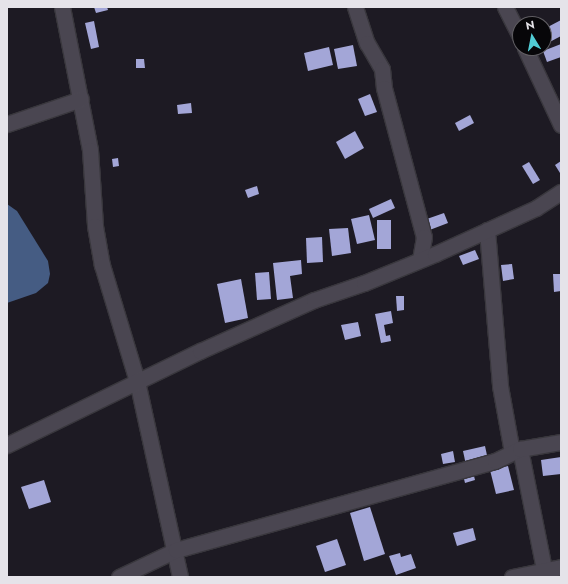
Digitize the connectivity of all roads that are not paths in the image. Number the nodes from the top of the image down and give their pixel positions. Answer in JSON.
{"nodes":[{"id":1,"x":62,"y":7,"type":"edge"},
{"id":2,"x":355,"y":7,"type":"edge"},
{"id":3,"x":505,"y":7,"type":"edge"},
{"id":4,"x":512,"y":21,"type":"edge"},
{"id":5,"x":530,"y":56,"type":"edge"},
{"id":6,"x":81,"y":99,"type":"junction"},
{"id":7,"x":7,"y":124,"type":"edge"},
{"id":8,"x":561,"y":125,"type":"edge"},
{"id":9,"x":561,"y":192,"type":"edge"},
{"id":10,"x":488,"y":230,"type":"junction"},
{"id":11,"x":420,"y":260,"type":"junction"},
{"id":12,"x":137,"y":381,"type":"junction"},
{"id":13,"x":561,"y":442,"type":"edge"},
{"id":14,"x":7,"y":445,"type":"edge"},
{"id":15,"x":516,"y":451,"type":"junction"},
{"id":16,"x":176,"y":550,"type":"junction"},
{"id":17,"x":561,"y":567,"type":"edge"},
{"id":18,"x":544,"y":569,"type":"junction"},
{"id":19,"x":119,"y":577,"type":"edge"},
{"id":20,"x":180,"y":577,"type":"edge"},
{"id":21,"x":512,"y":577,"type":"edge"}],
"edges":[{"from":1,"to":6,"type":"street"},
{"from":2,"to":11,"type":"street"},
{"from":3,"to":4,"type":"street"},
{"from":5,"to":8,"type":"street"},
{"from":6,"to":7,"type":"street"},
{"from":6,"to":12,"type":"street"},
{"from":9,"to":10,"type":"street"},
{"from":10,"to":11,"type":"street"},
{"from":10,"to":15,"type":"street"},
{"from":11,"to":12,"type":"street"},
{"from":12,"to":14,"type":"street"},
{"from":12,"to":16,"type":"street"},
{"from":13,"to":15,"type":"street"},
{"from":15,"to":16,"type":"street"},
{"from":15,"to":18,"type":"street"},
{"from":16,"to":19,"type":"street"},
{"from":16,"to":20,"type":"street"},
{"from":17,"to":18,"type":"street"},
{"from":18,"to":21,"type":"street"}]}
